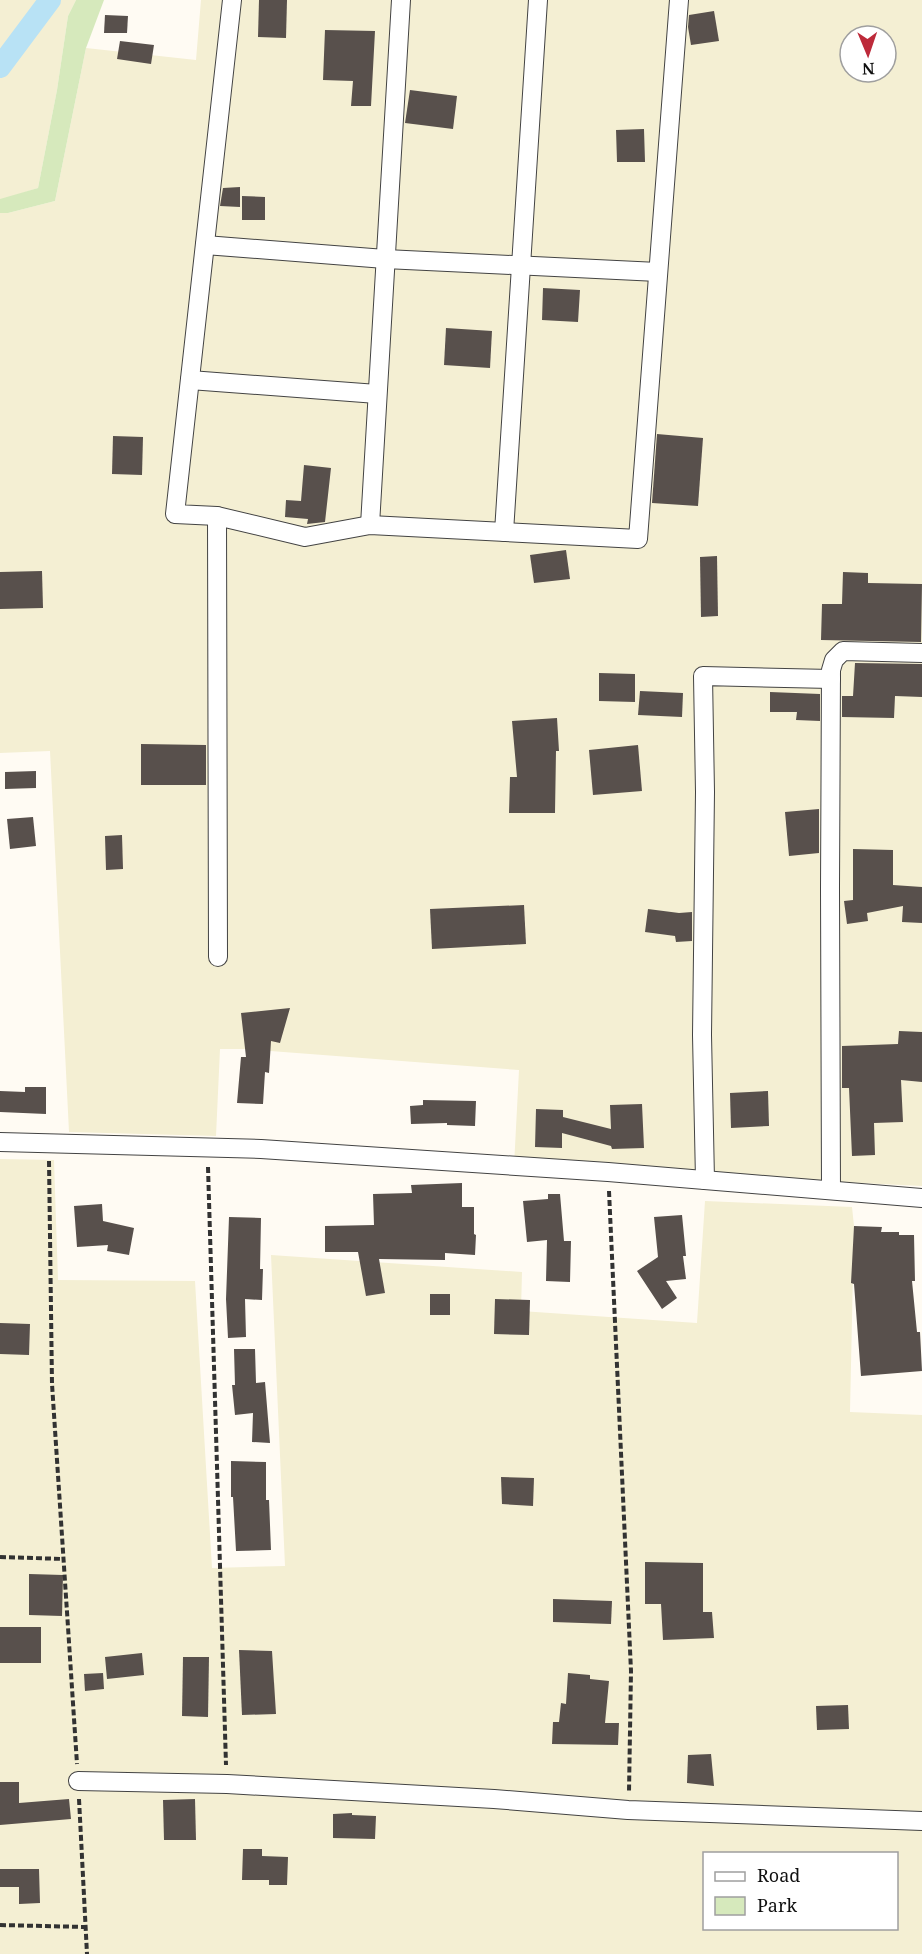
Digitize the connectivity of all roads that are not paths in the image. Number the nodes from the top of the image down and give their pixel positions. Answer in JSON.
{"nodes":[{"id":1,"x":232,"y":0,"type":"edge"},
{"id":2,"x":401,"y":0,"type":"edge"},
{"id":3,"x":538,"y":0,"type":"edge"},
{"id":4,"x":679,"y":0,"type":"edge"},
{"id":5,"x":205,"y":245,"type":"junction"},
{"id":6,"x":385,"y":260,"type":"junction"},
{"id":7,"x":521,"y":266,"type":"junction"},
{"id":8,"x":658,"y":272,"type":"junction"},
{"id":9,"x":190,"y":380,"type":"junction"},
{"id":10,"x":377,"y":394,"type":"junction"},
{"id":11,"x":217,"y":516,"type":"junction"},
{"id":12,"x":370,"y":525,"type":"junction"},
{"id":13,"x":504,"y":532,"type":"junction"},
{"id":14,"x":922,"y":653,"type":"edge"},
{"id":15,"x":831,"y":680,"type":"junction"},
{"id":16,"x":218,"y":957,"type":"dead end"},
{"id":17,"x":0,"y":1142,"type":"edge"},
{"id":18,"x":705,"y":1180,"type":"junction"},
{"id":19,"x":831,"y":1190,"type":"junction"},
{"id":20,"x":922,"y":1198,"type":"edge"},
{"id":21,"x":78,"y":1781,"type":"road end"},
{"id":22,"x":922,"y":1821,"type":"edge"}],
"edges":[{"from":1,"to":5,"type":"street"},
{"from":2,"to":6,"type":"street"},
{"from":3,"to":7,"type":"street"},
{"from":4,"to":8,"type":"street"},
{"from":5,"to":6,"type":"street"},
{"from":5,"to":9,"type":"street"},
{"from":6,"to":7,"type":"street"},
{"from":6,"to":10,"type":"street"},
{"from":7,"to":8,"type":"street"},
{"from":7,"to":13,"type":"street"},
{"from":8,"to":13,"type":"street"},
{"from":9,"to":10,"type":"street"},
{"from":9,"to":11,"type":"street"},
{"from":10,"to":12,"type":"street"},
{"from":11,"to":12,"type":"street"},
{"from":11,"to":16,"type":"street"},
{"from":12,"to":13,"type":"street"},
{"from":14,"to":15,"type":"street"},
{"from":15,"to":18,"type":"street"},
{"from":15,"to":19,"type":"street"},
{"from":17,"to":18,"type":"street"},
{"from":18,"to":19,"type":"street"},
{"from":19,"to":20,"type":"street"},
{"from":21,"to":22,"type":"street"}]}
